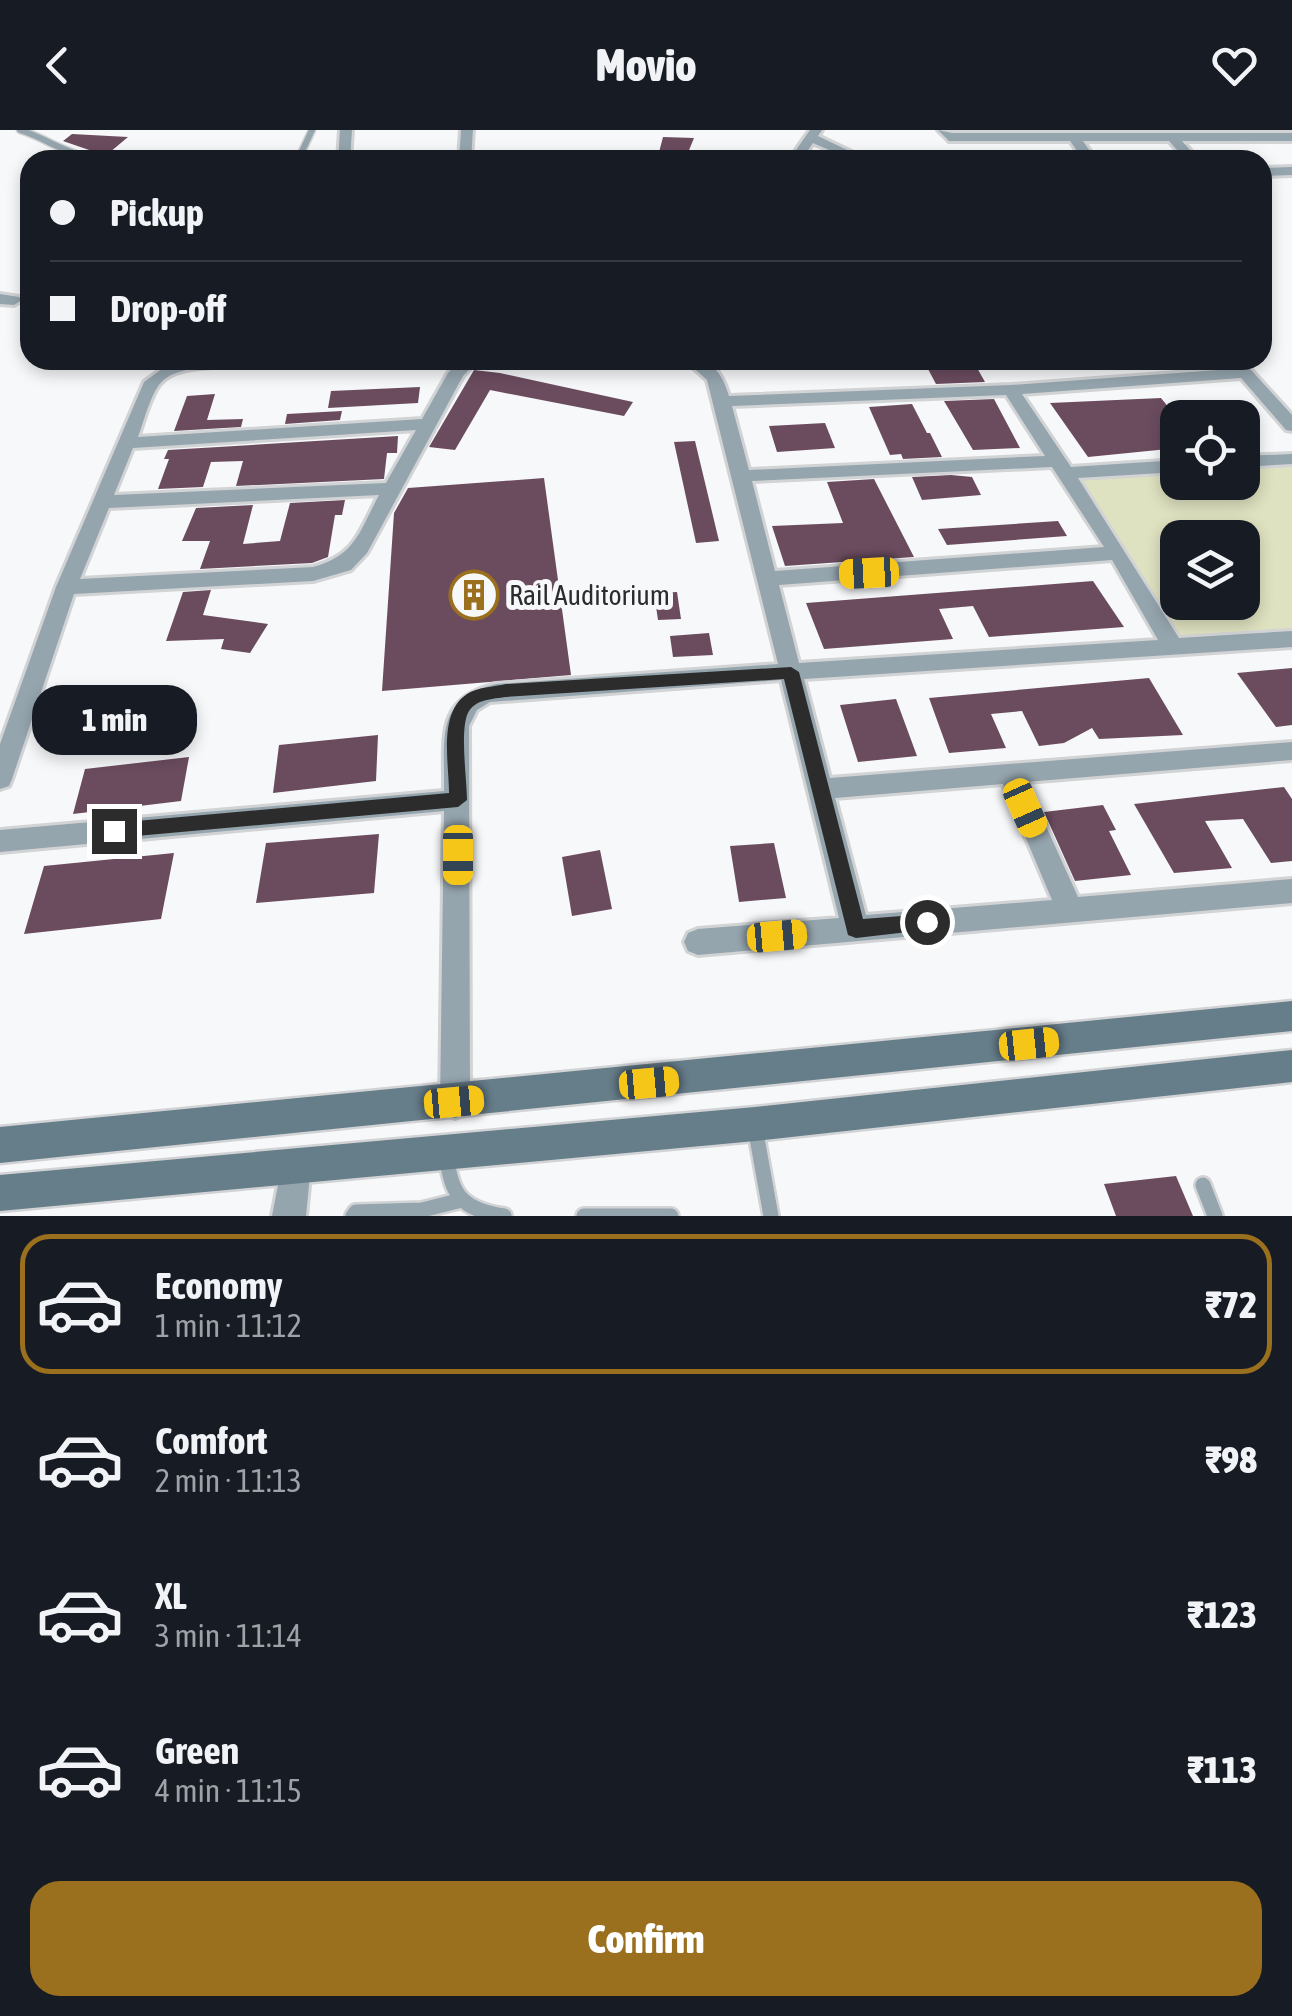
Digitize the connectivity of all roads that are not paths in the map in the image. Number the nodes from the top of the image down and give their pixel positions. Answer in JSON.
{"nodes":[{"id":1,"x":20,"y":130,"type":"edge"},
{"id":2,"x":944,"y":130,"type":"edge"},
{"id":3,"x":814,"y":133,"type":"edge"},
{"id":4,"x":1074,"y":137,"type":"junction"},
{"id":5,"x":1172,"y":137,"type":"junction"},
{"id":6,"x":1292,"y":137,"type":"edge"},
{"id":7,"x":68,"y":150,"type":"edge"},
{"id":8,"x":844,"y":150,"type":"edge"},
{"id":9,"x":1083,"y":150,"type":"edge"},
{"id":10,"x":1184,"y":150,"type":"edge"},
{"id":11,"x":168,"y":370,"type":"edge"},
{"id":12,"x":459,"y":370,"type":"edge"},
{"id":13,"x":705,"y":370,"type":"edge"},
{"id":14,"x":1202,"y":370,"type":"edge"},
{"id":15,"x":1243,"y":370,"type":"edge"},
{"id":16,"x":1011,"y":390,"type":"junction"},
{"id":17,"x":722,"y":401,"type":"junction"},
{"id":18,"x":428,"y":424,"type":"junction"},
{"id":19,"x":1292,"y":426,"type":"edge"},
{"id":20,"x":126,"y":443,"type":"junction"},
{"id":21,"x":1292,"y":459,"type":"edge"},
{"id":22,"x":1260,"y":461,"type":"edge"},
{"id":23,"x":1160,"y":466,"type":"edge"},
{"id":24,"x":1062,"y":467,"type":"junction"},
{"id":25,"x":741,"y":476,"type":"junction"},
{"id":26,"x":392,"y":489,"type":"junction"},
{"id":27,"x":101,"y":502,"type":"junction"},
{"id":28,"x":1118,"y":553,"type":"junction"},
{"id":29,"x":767,"y":579,"type":"junction"},
{"id":30,"x":66,"y":587,"type":"junction"},
{"id":31,"x":1292,"y":639,"type":"edge"},
{"id":32,"x":1173,"y":647,"type":"junction"},
{"id":33,"x":791,"y":672,"type":"junction"},
{"id":34,"x":1292,"y":751,"type":"edge"},
{"id":35,"x":1010,"y":774,"type":"junction"},
{"id":36,"x":0,"y":779,"type":"edge"},
{"id":37,"x":820,"y":789,"type":"junction"},
{"id":38,"x":458,"y":800,"type":"junction"},
{"id":39,"x":0,"y":841,"type":"edge"},
{"id":40,"x":1292,"y":891,"type":"edge"},
{"id":41,"x":1070,"y":910,"type":"junction"},
{"id":42,"x":856,"y":929,"type":"junction"},
{"id":43,"x":698,"y":942,"type":"dead end"},
{"id":44,"x":1292,"y":1016,"type":"edge"},
{"id":45,"x":1292,"y":1066,"type":"edge"},
{"id":46,"x":454,"y":1102,"type":"junction"},
{"id":47,"x":755,"y":1124,"type":"junction"},
{"id":48,"x":0,"y":1146,"type":"edge"},
{"id":49,"x":446,"y":1152,"type":"junction"},
{"id":50,"x":295,"y":1165,"type":"junction"},
{"id":51,"x":1203,"y":1185,"type":"dead end"},
{"id":52,"x":0,"y":1193,"type":"edge"},
{"id":53,"x":458,"y":1201,"type":"junction"},
{"id":54,"x":289,"y":1216,"type":"edge"},
{"id":55,"x":353,"y":1216,"type":"edge"},
{"id":56,"x":504,"y":1216,"type":"edge"},
{"id":57,"x":584,"y":1216,"type":"edge"},
{"id":58,"x":671,"y":1216,"type":"edge"},
{"id":59,"x":771,"y":1216,"type":"edge"},
{"id":60,"x":1215,"y":1216,"type":"edge"}],
"edges":[{"from":1,"to":7,"type":"lane"},
{"from":2,"to":4,"type":"street"},
{"from":3,"to":8,"type":"street"},
{"from":4,"to":5,"type":"street"},
{"from":4,"to":9,"type":"street"},
{"from":5,"to":6,"type":"street"},
{"from":5,"to":10,"type":"street"},
{"from":11,"to":20,"type":"street"},
{"from":12,"to":18,"type":"street"},
{"from":13,"to":17,"type":"street"},
{"from":14,"to":16,"type":"street"},
{"from":15,"to":19,"type":"street"},
{"from":16,"to":17,"type":"street"},
{"from":16,"to":24,"type":"street"},
{"from":17,"to":25,"type":"street"},
{"from":18,"to":20,"type":"street"},
{"from":18,"to":26,"type":"street"},
{"from":20,"to":27,"type":"street"},
{"from":21,"to":22,"type":"street"},
{"from":23,"to":24,"type":"street"},
{"from":24,"to":25,"type":"street"},
{"from":24,"to":28,"type":"street"},
{"from":25,"to":29,"type":"street"},
{"from":26,"to":27,"type":"street"},
{"from":26,"to":30,"type":"street"},
{"from":27,"to":30,"type":"street"},
{"from":28,"to":29,"type":"street"},
{"from":28,"to":32,"type":"street"},
{"from":29,"to":33,"type":"street"},
{"from":30,"to":36,"type":"street"},
{"from":31,"to":32,"type":"street"},
{"from":32,"to":33,"type":"street"},
{"from":33,"to":37,"type":"street"},
{"from":33,"to":38,"type":"street"},
{"from":34,"to":35,"type":"street"},
{"from":35,"to":37,"type":"street"},
{"from":35,"to":41,"type":"street"},
{"from":37,"to":42,"type":"street"},
{"from":38,"to":39,"type":"street"},
{"from":38,"to":46,"type":"street"},
{"from":40,"to":41,"type":"street"},
{"from":41,"to":42,"type":"street"},
{"from":42,"to":43,"type":"street"},
{"from":44,"to":46,"type":"street"},
{"from":45,"to":47,"type":"street"},
{"from":46,"to":48,"type":"street"},
{"from":47,"to":49,"type":"street"},
{"from":47,"to":59,"type":"lane"},
{"from":49,"to":50,"type":"street"},
{"from":49,"to":53,"type":"lane"},
{"from":50,"to":52,"type":"street"},
{"from":50,"to":54,"type":"street"},
{"from":51,"to":60,"type":"lane"},
{"from":53,"to":55,"type":"lane"},
{"from":53,"to":56,"type":"lane"},
{"from":57,"to":58,"type":"lane"}]}
